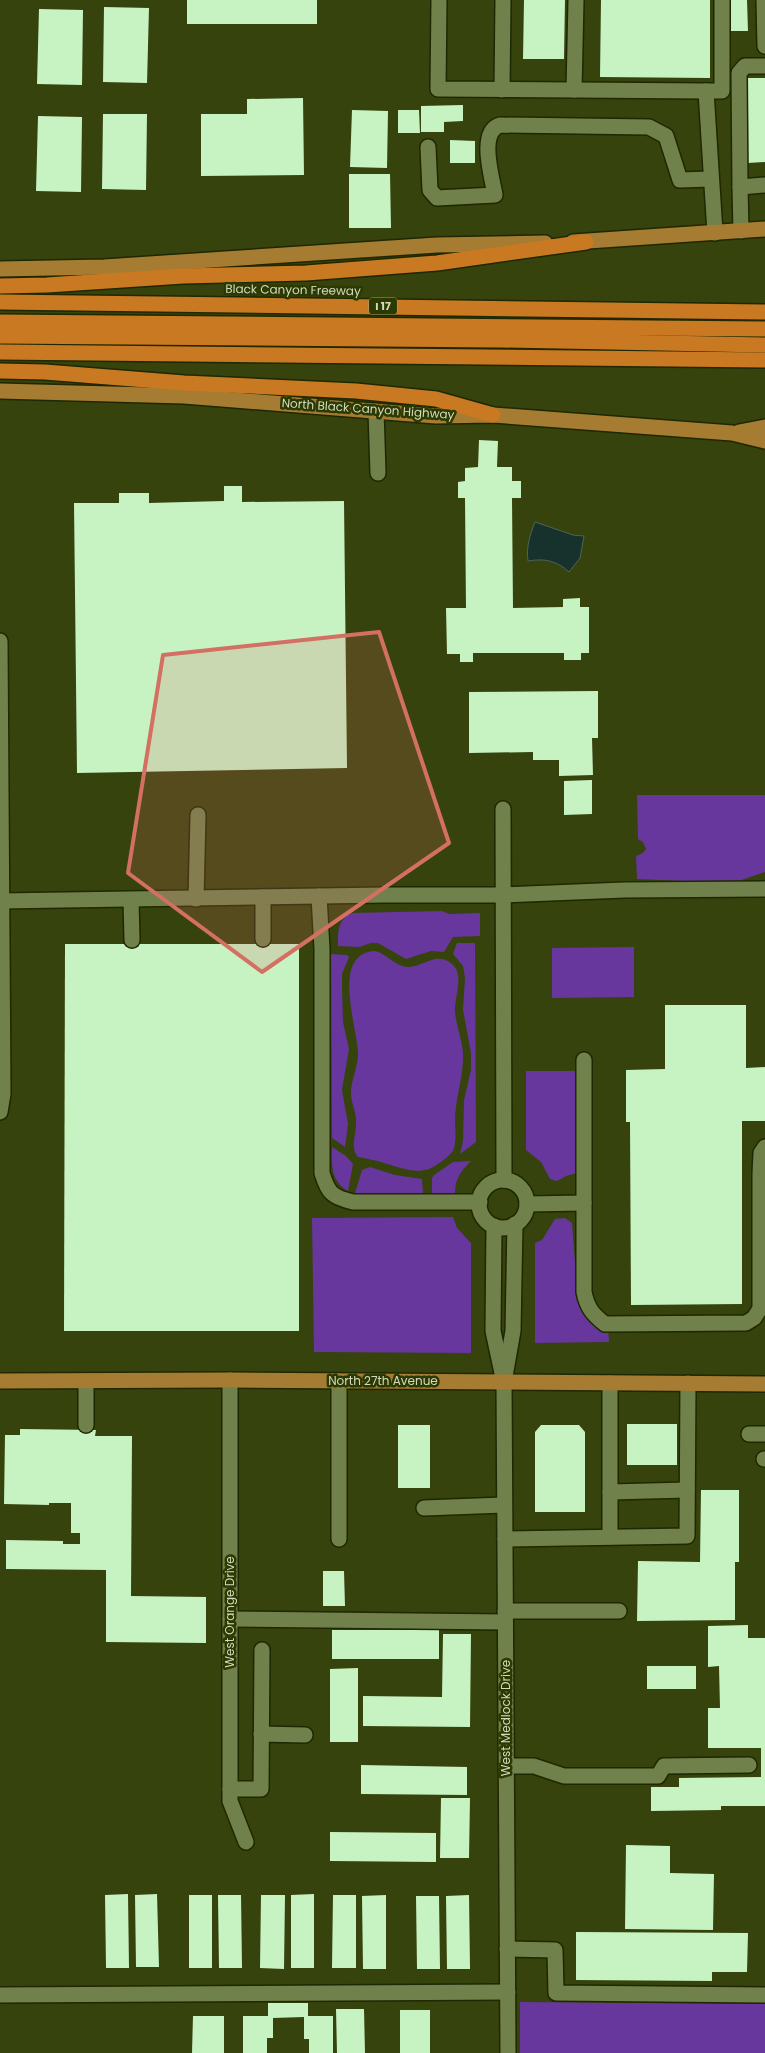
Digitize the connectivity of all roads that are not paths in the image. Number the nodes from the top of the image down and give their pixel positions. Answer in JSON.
{"nodes":[{"id":1,"x":438,"y":0,"type":"edge"},
{"id":2,"x":503,"y":0,"type":"edge"},
{"id":3,"x":576,"y":0,"type":"edge"},
{"id":4,"x":722,"y":0,"type":"edge"},
{"id":5,"x":764,"y":0,"type":"edge"},
{"id":6,"x":765,"y":46,"type":"edge"},
{"id":7,"x":765,"y":66,"type":"edge"},
{"id":8,"x":502,"y":90,"type":"junction"},
{"id":9,"x":574,"y":90,"type":"junction"},
{"id":10,"x":706,"y":91,"type":"junction"},
{"id":11,"x":428,"y":147,"type":"dead end"},
{"id":12,"x":711,"y":178,"type":"junction"},
{"id":13,"x":740,"y":186,"type":"junction"},
{"id":14,"x":765,"y":186,"type":"edge"},
{"id":15,"x":765,"y":229,"type":"edge"},
{"id":16,"x":741,"y":230,"type":"junction"},
{"id":17,"x":715,"y":233,"type":"junction"},
{"id":18,"x":586,"y":242,"type":"junction"},
{"id":19,"x":0,"y":269,"type":"edge"},
{"id":20,"x":0,"y":286,"type":"edge"},
{"id":21,"x":0,"y":302,"type":"edge"},
{"id":22,"x":765,"y":312,"type":"edge"},
{"id":23,"x":0,"y":322,"type":"edge"},
{"id":24,"x":765,"y":329,"type":"edge"},
{"id":25,"x":0,"y":336,"type":"edge"},
{"id":26,"x":765,"y":345,"type":"edge"},
{"id":27,"x":0,"y":352,"type":"edge"},
{"id":28,"x":765,"y":360,"type":"edge"},
{"id":29,"x":0,"y":371,"type":"edge"},
{"id":30,"x":0,"y":391,"type":"edge"},
{"id":31,"x":376,"y":411,"type":"junction"},
{"id":32,"x":493,"y":415,"type":"junction"},
{"id":33,"x":765,"y":427,"type":"edge"},
{"id":34,"x":732,"y":433,"type":"junction"},
{"id":35,"x":765,"y":441,"type":"edge"},
{"id":36,"x":378,"y":473,"type":"dead end"},
{"id":37,"x":0,"y":641,"type":"edge"},
{"id":38,"x":0,"y":762,"type":"edge"},
{"id":39,"x":0,"y":796,"type":"edge"},
{"id":40,"x":504,"y":809,"type":"dead end"},
{"id":41,"x":198,"y":815,"type":"dead end"},
{"id":42,"x":765,"y":889,"type":"edge"},
{"id":43,"x":504,"y":895,"type":"junction"},
{"id":44,"x":319,"y":896,"type":"junction"},
{"id":45,"x":263,"y":897,"type":"junction"},
{"id":46,"x":196,"y":899,"type":"junction"},
{"id":47,"x":131,"y":900,"type":"junction"},
{"id":48,"x":1,"y":901,"type":"edge"},
{"id":49,"x":263,"y":938,"type":"dead end"},
{"id":50,"x":132,"y":940,"type":"dead end"},
{"id":51,"x":584,"y":1060,"type":"dead end"},
{"id":52,"x":0,"y":1112,"type":"edge"},
{"id":53,"x":765,"y":1148,"type":"edge"},
{"id":54,"x":504,"y":1180,"type":"junction"},
{"id":55,"x":480,"y":1202,"type":"junction"},
{"id":56,"x":584,"y":1203,"type":"junction"},
{"id":57,"x":527,"y":1204,"type":"junction"},
{"id":58,"x":515,"y":1224,"type":"junction"},
{"id":59,"x":494,"y":1226,"type":"junction"},
{"id":60,"x":230,"y":1380,"type":"junction"},
{"id":61,"x":0,"y":1381,"type":"edge"},
{"id":62,"x":86,"y":1381,"type":"junction"},
{"id":63,"x":338,"y":1381,"type":"junction"},
{"id":64,"x":504,"y":1382,"type":"junction"},
{"id":65,"x":610,"y":1382,"type":"junction"},
{"id":66,"x":688,"y":1383,"type":"junction"},
{"id":67,"x":765,"y":1384,"type":"edge"},
{"id":68,"x":86,"y":1425,"type":"dead end"},
{"id":69,"x":749,"y":1434,"type":"dead end"},
{"id":70,"x":765,"y":1434,"type":"edge"},
{"id":71,"x":687,"y":1490,"type":"junction"},
{"id":72,"x":610,"y":1492,"type":"junction"},
{"id":73,"x":504,"y":1505,"type":"junction"},
{"id":74,"x":424,"y":1508,"type":"dead end"},
{"id":75,"x":610,"y":1537,"type":"junction"},
{"id":76,"x":339,"y":1539,"type":"dead end"},
{"id":77,"x":505,"y":1539,"type":"junction"},
{"id":78,"x":619,"y":1611,"type":"dead end"},
{"id":79,"x":505,"y":1617,"type":"junction"},
{"id":80,"x":230,"y":1619,"type":"junction"},
{"id":81,"x":262,"y":1650,"type":"dead end"},
{"id":82,"x":261,"y":1734,"type":"junction"},
{"id":83,"x":305,"y":1735,"type":"dead end"},
{"id":84,"x":749,"y":1765,"type":"dead end"},
{"id":85,"x":506,"y":1766,"type":"junction"},
{"id":86,"x":230,"y":1789,"type":"junction"},
{"id":87,"x":246,"y":1842,"type":"dead end"},
{"id":88,"x":507,"y":1949,"type":"junction"},
{"id":89,"x":508,"y":1992,"type":"junction"},
{"id":90,"x":765,"y":1994,"type":"edge"},
{"id":91,"x":0,"y":1995,"type":"edge"},
{"id":92,"x":508,"y":2053,"type":"edge"}],
"edges":[{"from":1,"to":8,"type":"street"},
{"from":2,"to":8,"type":"street"},
{"from":3,"to":9,"type":"street"},
{"from":4,"to":10,"type":"street"},
{"from":5,"to":6,"type":"street"},
{"from":7,"to":13,"type":"street"},
{"from":8,"to":9,"type":"street"},
{"from":9,"to":10,"type":"street"},
{"from":10,"to":12,"type":"street"},
{"from":11,"to":12,"type":"street"},
{"from":12,"to":17,"type":"street"},
{"from":13,"to":14,"type":"street"},
{"from":13,"to":16,"type":"street"},
{"from":15,"to":16,"type":"main road"},
{"from":16,"to":17,"type":"main road"},
{"from":17,"to":18,"type":"main road"},
{"from":18,"to":19,"type":"main road"},
{"from":18,"to":20,"type":"highway"},
{"from":21,"to":22,"type":"highway","name":"Black Canyon Freeway","number":"I 17"},
{"from":23,"to":24,"type":"highway"},
{"from":25,"to":26,"type":"highway"},
{"from":27,"to":28,"type":"highway"},
{"from":29,"to":32,"type":"highway"},
{"from":30,"to":31,"type":"main road","name":"North Black Canyon Highway"},
{"from":31,"to":32,"type":"main road","name":"North Black Canyon Highway"},
{"from":31,"to":36,"type":"street"},
{"from":32,"to":34,"type":"main road","name":"North Black Canyon Highway"},
{"from":33,"to":34,"type":"main road"},
{"from":34,"to":35,"type":"main road","name":"North Black Canyon Highway"},
{"from":37,"to":38,"type":"street"},
{"from":38,"to":39,"type":"street"},
{"from":39,"to":48,"type":"street"},
{"from":40,"to":43,"type":"street"},
{"from":41,"to":46,"type":"street"},
{"from":42,"to":43,"type":"street"},
{"from":43,"to":44,"type":"street"},
{"from":43,"to":54,"type":"street"},
{"from":44,"to":45,"type":"street"},
{"from":44,"to":55,"type":"street"},
{"from":45,"to":46,"type":"street"},
{"from":45,"to":49,"type":"street"},
{"from":46,"to":47,"type":"street"},
{"from":47,"to":48,"type":"street"},
{"from":47,"to":50,"type":"street"},
{"from":48,"to":52,"type":"street"},
{"from":51,"to":56,"type":"street"},
{"from":53,"to":56,"type":"street"},
{"from":54,"to":55,"type":"street"},
{"from":54,"to":57,"type":"street"},
{"from":55,"to":59,"type":"street"},
{"from":56,"to":57,"type":"street"},
{"from":57,"to":58,"type":"street"},
{"from":58,"to":59,"type":"street"},
{"from":58,"to":64,"type":"street"},
{"from":59,"to":64,"type":"street"},
{"from":60,"to":62,"type":"main road","name":"North 27th Avenue"},
{"from":60,"to":63,"type":"main road","name":"North 27th Avenue"},
{"from":60,"to":80,"type":"street","name":"West Orange Drive"},
{"from":61,"to":62,"type":"main road","name":"North 27th Avenue"},
{"from":62,"to":68,"type":"street"},
{"from":63,"to":64,"type":"main road","name":"North 27th Avenue"},
{"from":63,"to":76,"type":"street"},
{"from":64,"to":65,"type":"main road","name":"North 27th Avenue"},
{"from":64,"to":73,"type":"street","name":"West Medlock Drive"},
{"from":65,"to":66,"type":"main road","name":"North 27th Avenue"},
{"from":65,"to":72,"type":"street"},
{"from":66,"to":67,"type":"main road","name":"North 27th Avenue"},
{"from":66,"to":71,"type":"street"},
{"from":69,"to":70,"type":"street"},
{"from":71,"to":72,"type":"street"},
{"from":71,"to":75,"type":"street"},
{"from":72,"to":75,"type":"street"},
{"from":73,"to":74,"type":"street"},
{"from":73,"to":77,"type":"street","name":"West Medlock Drive"},
{"from":75,"to":77,"type":"street"},
{"from":77,"to":79,"type":"street","name":"West Medlock Drive"},
{"from":78,"to":79,"type":"street"},
{"from":79,"to":80,"type":"street"},
{"from":79,"to":85,"type":"street","name":"West Medlock Drive"},
{"from":80,"to":86,"type":"street","name":"West Orange Drive"},
{"from":81,"to":82,"type":"street"},
{"from":82,"to":83,"type":"street"},
{"from":82,"to":86,"type":"street"},
{"from":84,"to":85,"type":"street"},
{"from":85,"to":88,"type":"street","name":"West Medlock Drive"},
{"from":86,"to":87,"type":"street","name":"West Orange Drive"},
{"from":88,"to":89,"type":"street","name":"West Medlock Drive"},
{"from":88,"to":90,"type":"street"},
{"from":89,"to":91,"type":"street"},
{"from":89,"to":92,"type":"street","name":"West Medlock Drive"}]}
